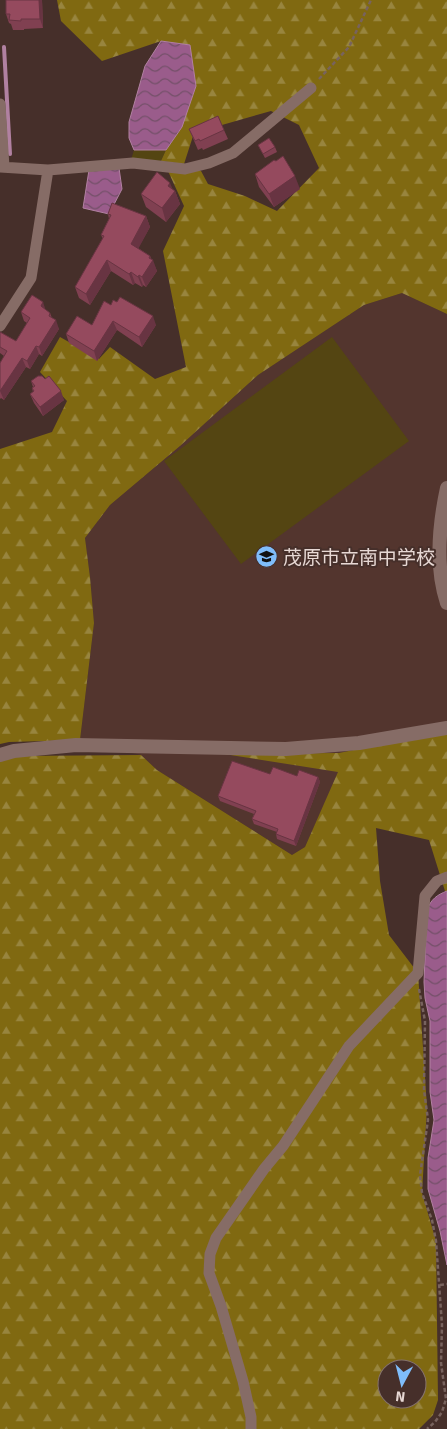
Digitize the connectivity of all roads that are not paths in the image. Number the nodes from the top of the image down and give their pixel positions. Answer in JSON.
{"nodes":[{"id":1,"x":311,"y":88,"type":"road end"},
{"id":2,"x":0,"y":104,"type":"edge"},
{"id":3,"x":2,"y":167,"type":"edge"},
{"id":4,"x":48,"y":170,"type":"junction"},
{"id":5,"x":0,"y":326,"type":"edge"},
{"id":6,"x":447,"y":488,"type":"edge"},
{"id":7,"x":447,"y":603,"type":"edge"},
{"id":8,"x":447,"y":728,"type":"edge"},
{"id":9,"x":0,"y":755,"type":"edge"},
{"id":10,"x":447,"y":877,"type":"edge"},
{"id":11,"x":251,"y":1429,"type":"edge"}],
"edges":[{"from":1,"to":4,"type":"street"},
{"from":2,"to":3,"type":"street"},
{"from":3,"to":4,"type":"street"},
{"from":4,"to":5,"type":"street"},
{"from":6,"to":7,"type":"street"},
{"from":8,"to":9,"type":"street"},
{"from":10,"to":11,"type":"street"}]}
